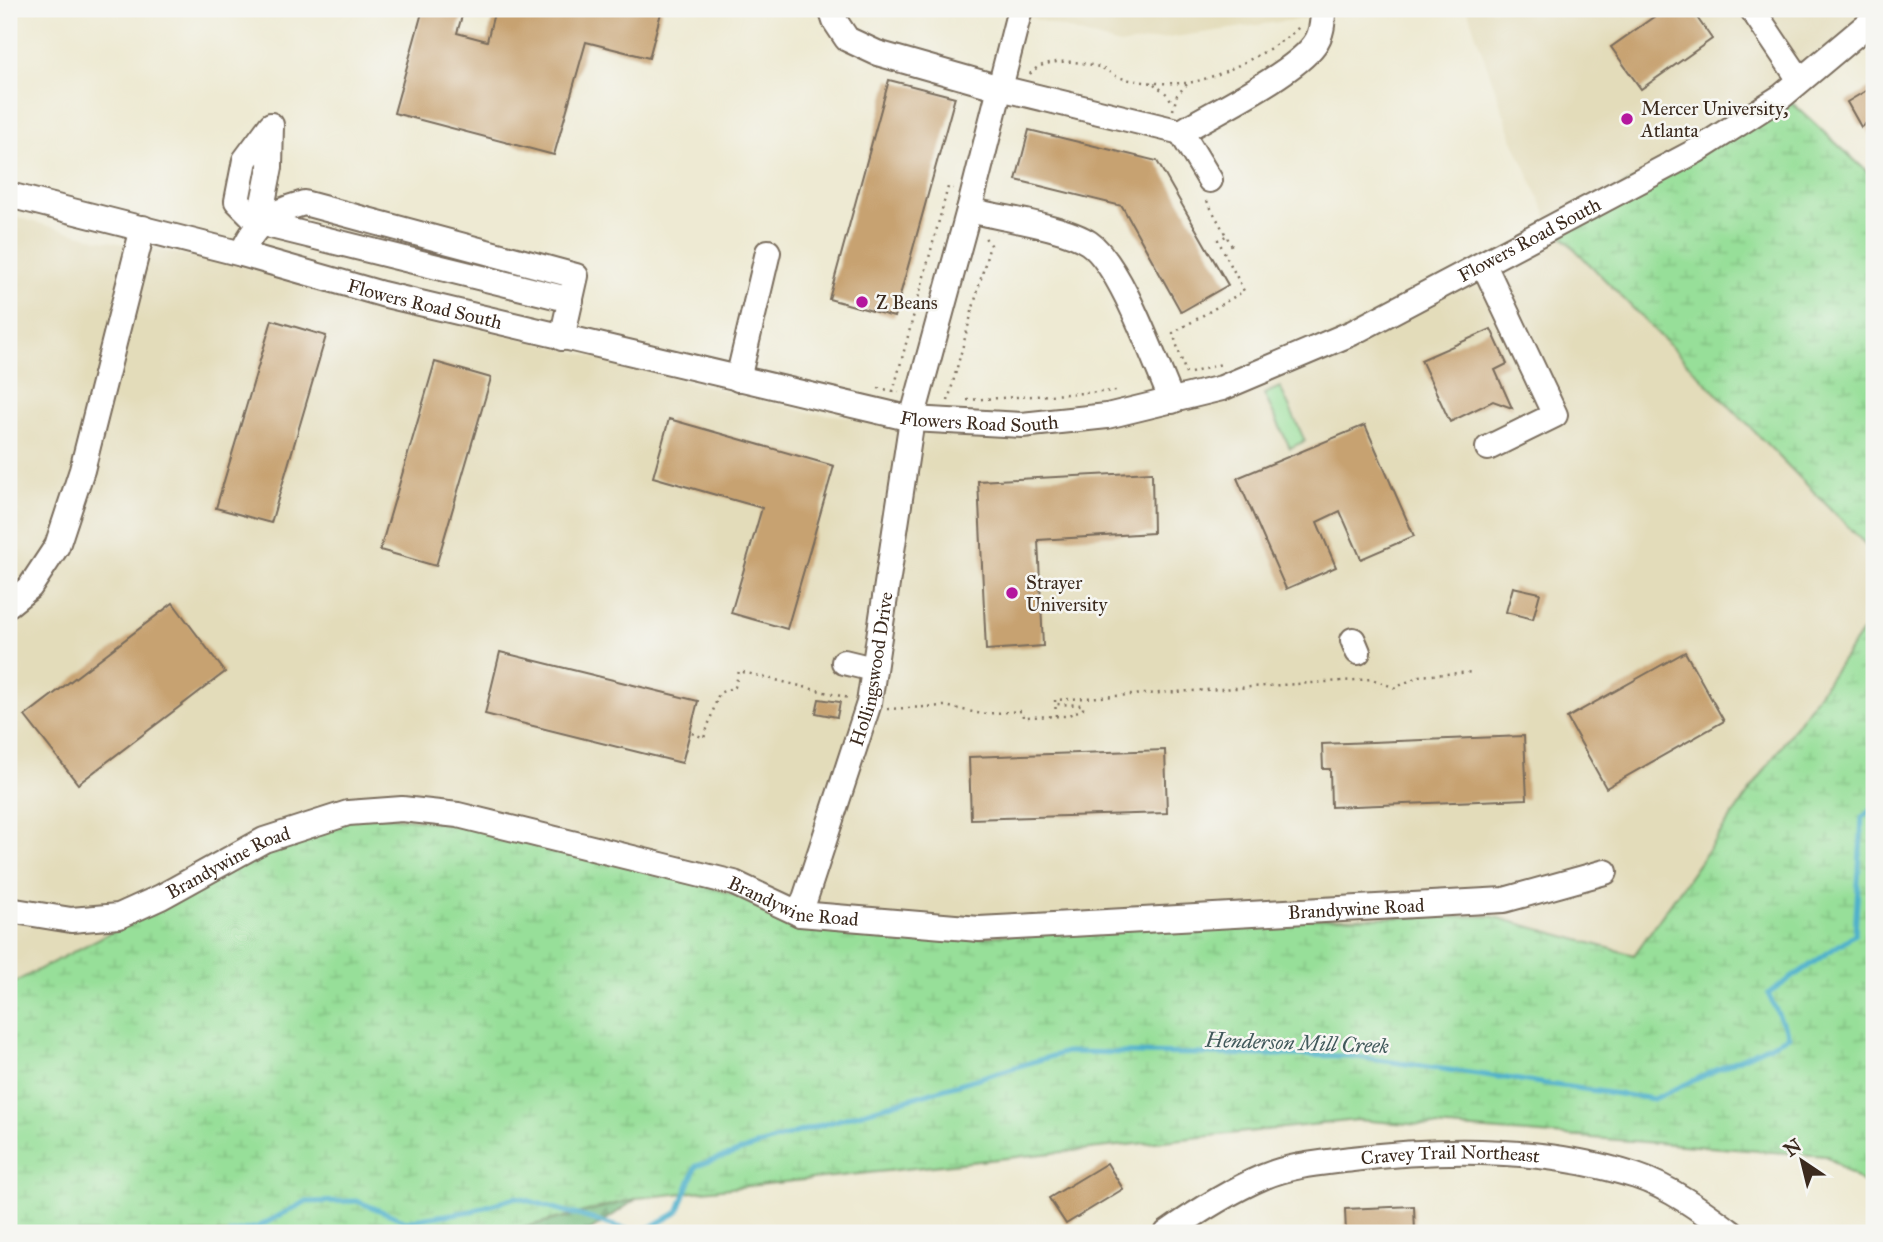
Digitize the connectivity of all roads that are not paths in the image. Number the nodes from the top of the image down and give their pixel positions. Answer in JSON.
{"nodes":[{"id":1,"x":831,"y":9,"type":"edge"},
{"id":2,"x":1020,"y":9,"type":"edge"},
{"id":3,"x":1323,"y":9,"type":"edge"},
{"id":4,"x":1752,"y":9,"type":"edge"},
{"id":5,"x":1874,"y":19,"type":"edge"},
{"id":6,"x":1800,"y":80,"type":"junction"},
{"id":7,"x":1000,"y":88,"type":"junction"},
{"id":8,"x":1177,"y":125,"type":"junction"},
{"id":9,"x":1208,"y":191,"type":"road end"},
{"id":10,"x":9,"y":195,"type":"edge"},
{"id":11,"x":969,"y":210,"type":"junction"},
{"id":12,"x":143,"y":228,"type":"junction"},
{"id":13,"x":768,"y":252,"type":"dead end"},
{"id":14,"x":242,"y":254,"type":"junction"},
{"id":15,"x":1484,"y":265,"type":"junction"},
{"id":16,"x":562,"y":338,"type":"junction"},
{"id":17,"x":738,"y":379,"type":"junction"},
{"id":18,"x":1172,"y":401,"type":"junction"},
{"id":19,"x":912,"y":419,"type":"junction"},
{"id":20,"x":1488,"y":448,"type":"dead end"},
{"id":21,"x":9,"y":604,"type":"edge"},
{"id":22,"x":845,"y":662,"type":"dead end"},
{"id":23,"x":873,"y":669,"type":"junction"},
{"id":24,"x":1605,"y":872,"type":"dead end"},
{"id":25,"x":9,"y":910,"type":"edge"},
{"id":26,"x":800,"y":914,"type":"junction"},
{"id":27,"x":1167,"y":1233,"type":"edge"},
{"id":28,"x":1732,"y":1233,"type":"edge"}],
"edges":[{"from":1,"to":7,"type":"street"},
{"from":2,"to":7,"type":"street","name":"Hollingswood Drive"},
{"from":3,"to":8,"type":"street"},
{"from":4,"to":6,"type":"street"},
{"from":5,"to":6,"type":"street","name":"Flowers Road South"},
{"from":6,"to":15,"type":"street","name":"Flowers Road South"},
{"from":7,"to":8,"type":"street"},
{"from":7,"to":11,"type":"street","name":"Hollingswood Drive"},
{"from":8,"to":9,"type":"street"},
{"from":10,"to":12,"type":"street","name":"Flowers Road South"},
{"from":11,"to":18,"type":"street"},
{"from":11,"to":19,"type":"street","name":"Hollingswood Drive"},
{"from":12,"to":14,"type":"street","name":"Flowers Road South"},
{"from":12,"to":21,"type":"street"},
{"from":13,"to":17,"type":"street"},
{"from":14,"to":16,"type":"street","name":"Flowers Road South"},
{"from":14,"to":16,"type":"street"},
{"from":15,"to":18,"type":"street","name":"Flowers Road South"},
{"from":15,"to":20,"type":"street"},
{"from":16,"to":17,"type":"street","name":"Flowers Road South"},
{"from":17,"to":19,"type":"street","name":"Flowers Road South"},
{"from":18,"to":19,"type":"street","name":"Flowers Road South"},
{"from":19,"to":23,"type":"street","name":"Hollingswood Drive"},
{"from":22,"to":23,"type":"street"},
{"from":23,"to":26,"type":"street","name":"Hollingswood Drive"},
{"from":24,"to":26,"type":"street","name":"Brandywine Road"},
{"from":25,"to":26,"type":"street","name":"Brandywine Road"},
{"from":27,"to":28,"type":"street","name":"Cravey Trail Northeast"}]}
